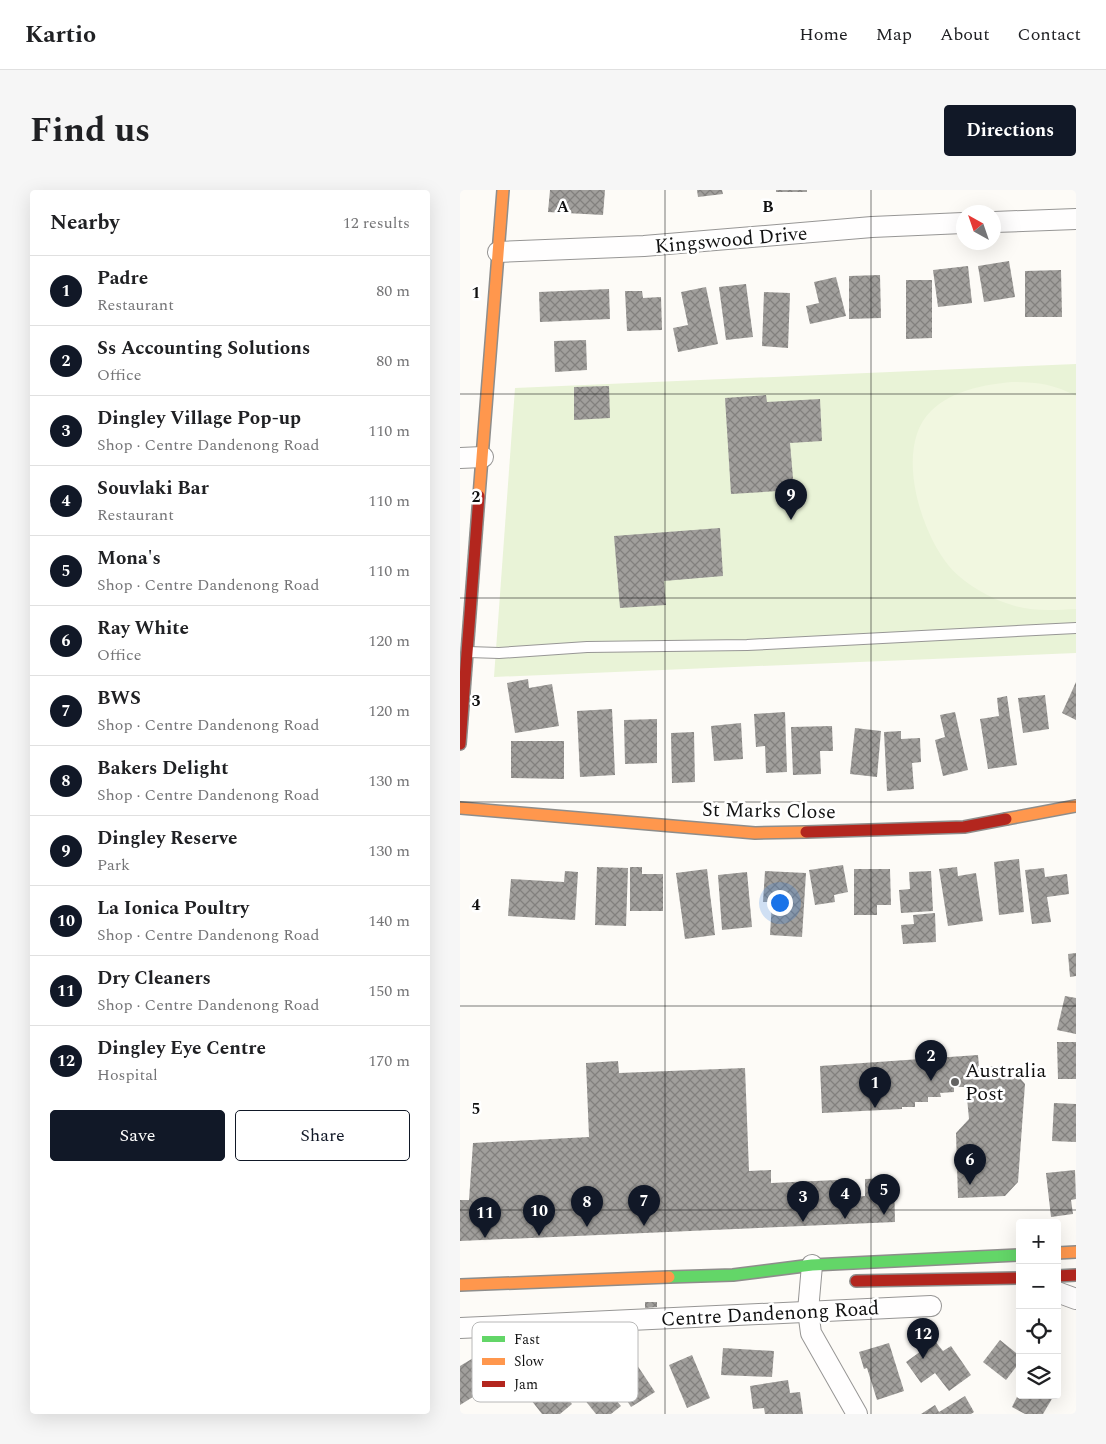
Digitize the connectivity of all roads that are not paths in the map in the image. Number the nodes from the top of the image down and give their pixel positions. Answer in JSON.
{"nodes":[{"id":1,"x":502,"y":190,"type":"edge"},
{"id":2,"x":1076,"y":219,"type":"edge"},
{"id":3,"x":1001,"y":222,"type":"edge"},
{"id":4,"x":956,"y":223,"type":"edge"},
{"id":5,"x":498,"y":252,"type":"junction"},
{"id":6,"x":483,"y":457,"type":"junction"},
{"id":7,"x":460,"y":458,"type":"edge"},
{"id":8,"x":1076,"y":628,"type":"edge"},
{"id":9,"x":467,"y":652,"type":"junction"},
{"id":10,"x":460,"y":744,"type":"edge"},
{"id":11,"x":1076,"y":806,"type":"edge"},
{"id":12,"x":460,"y":808,"type":"edge"},
{"id":13,"x":1076,"y":1252,"type":"edge"},
{"id":14,"x":1061,"y":1253,"type":"edge"},
{"id":15,"x":1016,"y":1255,"type":"edge"},
{"id":16,"x":733,"y":1275,"type":"junction"},
{"id":17,"x":1076,"y":1275,"type":"edge"},
{"id":18,"x":1061,"y":1276,"type":"edge"},
{"id":19,"x":807,"y":1277,"type":"junction"},
{"id":20,"x":1016,"y":1278,"type":"edge"},
{"id":21,"x":848,"y":1281,"type":"dead end"},
{"id":22,"x":460,"y":1285,"type":"edge"},
{"id":23,"x":1061,"y":1293,"type":"edge"},
{"id":24,"x":1076,"y":1299,"type":"edge"},
{"id":25,"x":931,"y":1306,"type":"dead end"},
{"id":26,"x":808,"y":1311,"type":"junction"},
{"id":27,"x":583,"y":1322,"type":"edge"},
{"id":28,"x":857,"y":1414,"type":"edge"}],
"edges":[{"from":1,"to":5,"type":"main road"},
{"from":2,"to":3,"type":"street"},
{"from":4,"to":5,"type":"street","name":"Kingswood Drive"},
{"from":5,"to":6,"type":"main road"},
{"from":6,"to":7,"type":"street"},
{"from":6,"to":9,"type":"main road"},
{"from":8,"to":9,"type":"lane"},
{"from":9,"to":10,"type":"main road"},
{"from":11,"to":12,"type":"main road","name":"St Marks Close"},
{"from":13,"to":14,"type":"main road"},
{"from":15,"to":19,"type":"main road","name":"Centre Dandenong Road"},
{"from":16,"to":19,"type":"main road","name":"Centre Dandenong Road"},
{"from":16,"to":19,"type":"main road","name":"Centre Dandenong Road"},
{"from":16,"to":22,"type":"main road","name":"Centre Dandenong Road"},
{"from":17,"to":18,"type":"main road"},
{"from":19,"to":26,"type":"street"},
{"from":20,"to":21,"type":"main road","name":"Centre Dandenong Road"},
{"from":23,"to":24,"type":"street"},
{"from":25,"to":26,"type":"street","name":"Centre Dandenong Road"},
{"from":26,"to":27,"type":"street","name":"Centre Dandenong Road"},
{"from":26,"to":28,"type":"street"}]}
